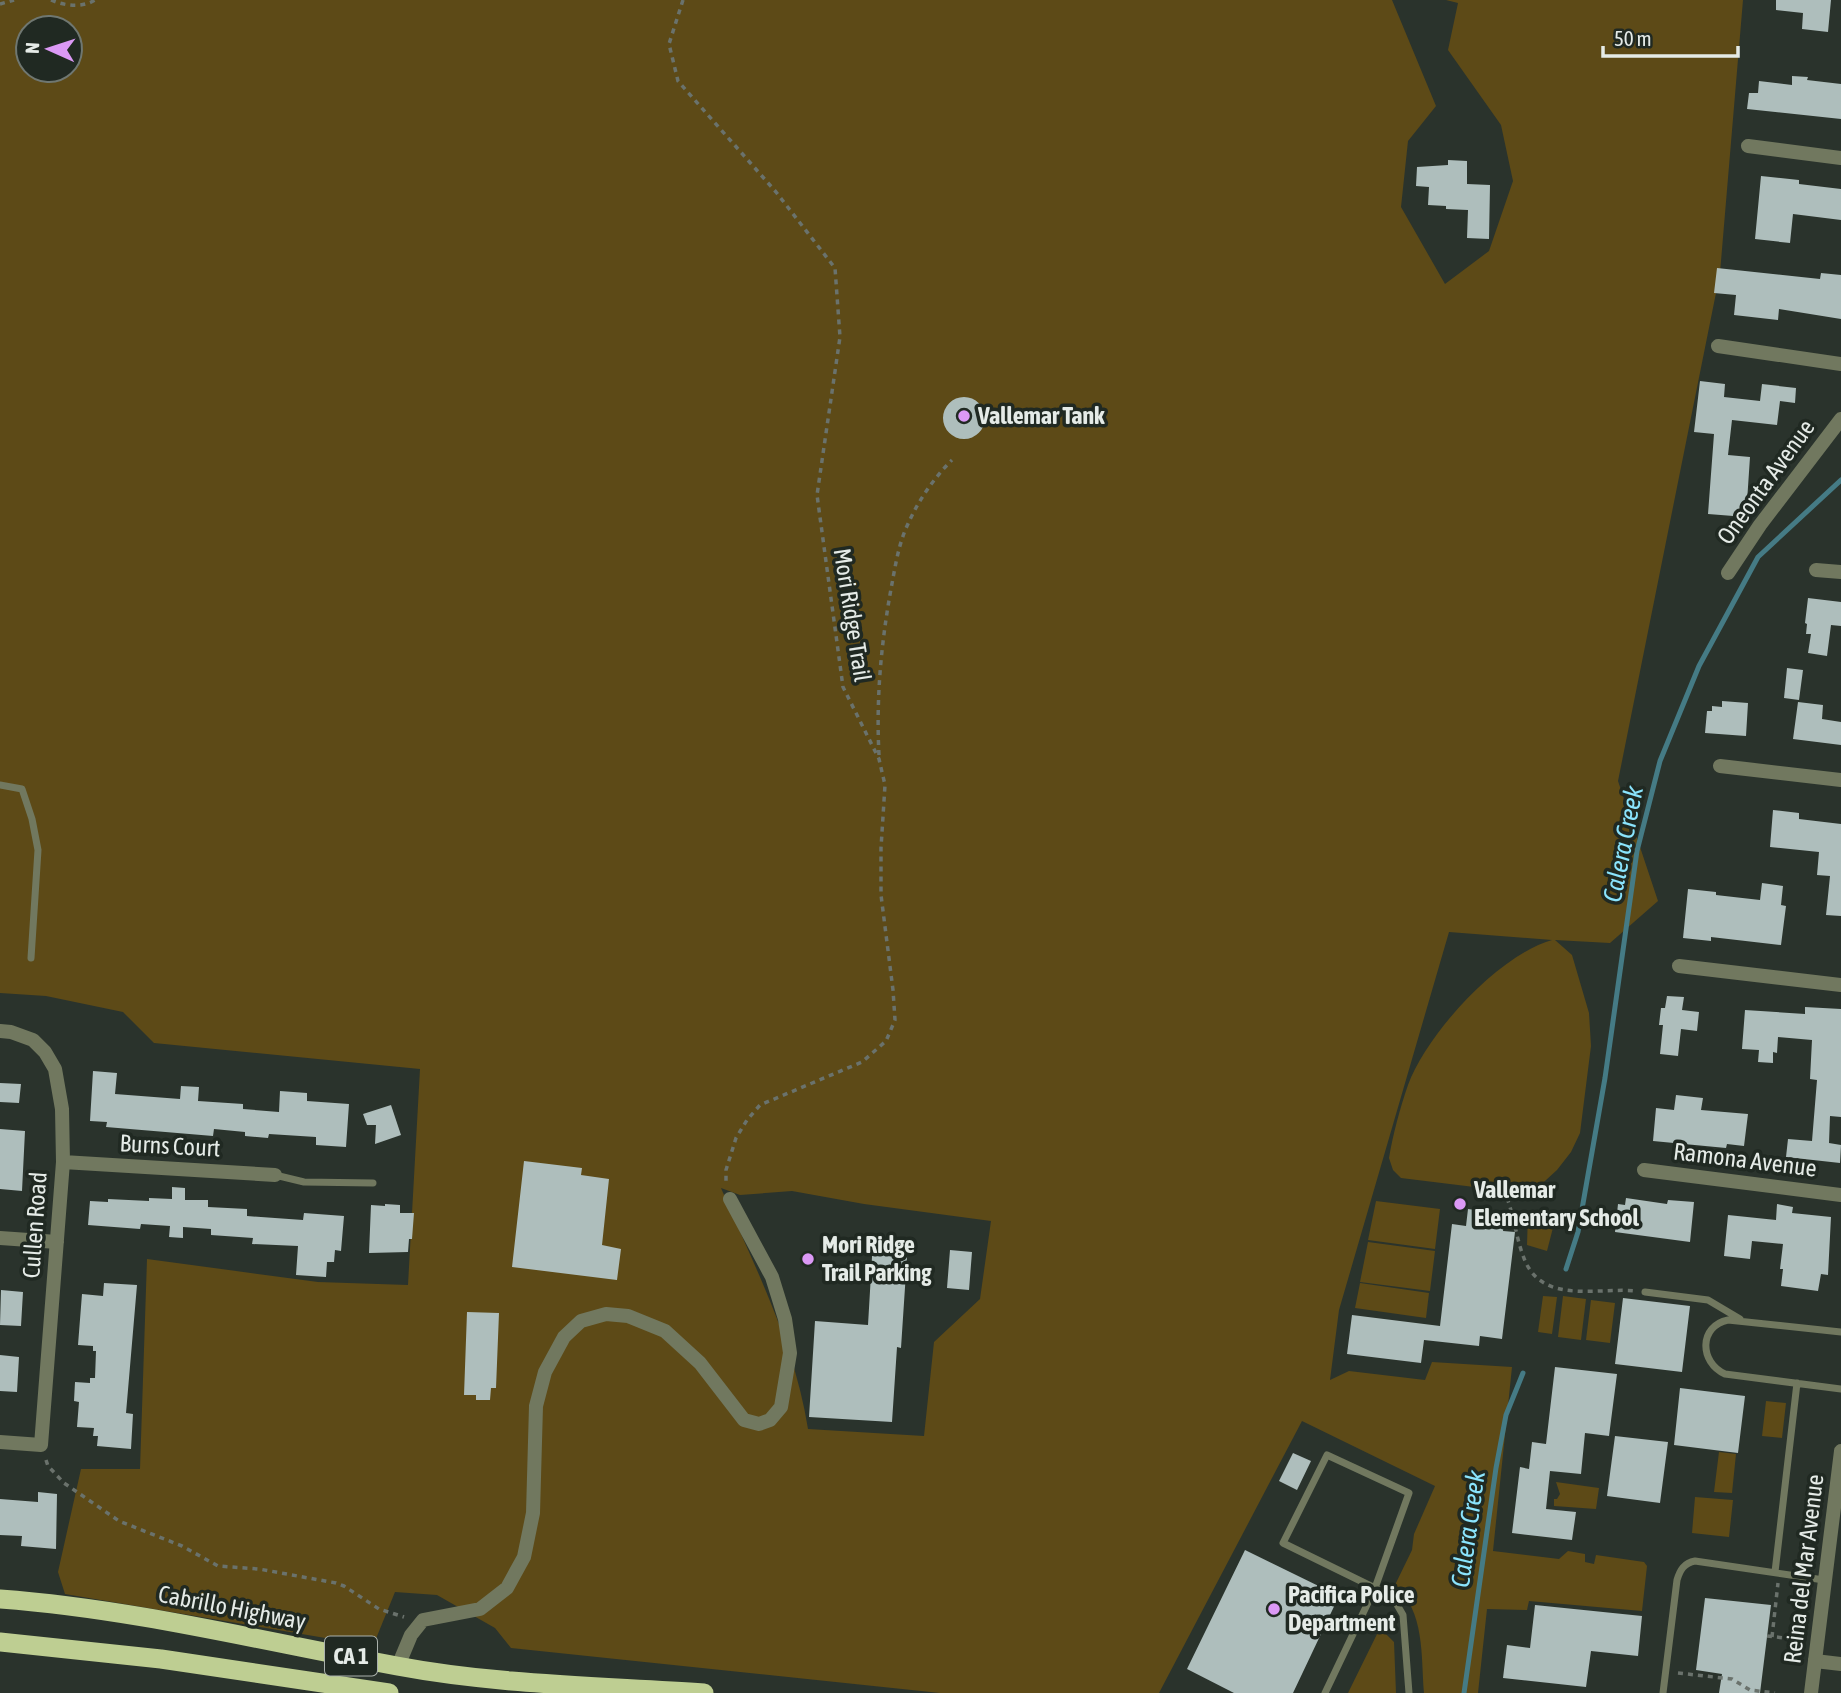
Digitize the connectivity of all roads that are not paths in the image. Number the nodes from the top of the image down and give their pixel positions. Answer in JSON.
{"nodes":[{"id":1,"x":1748,"y":146,"type":"dead end"},
{"id":2,"x":1841,"y":158,"type":"edge"},
{"id":3,"x":1718,"y":346,"type":"dead end"},
{"id":4,"x":1841,"y":364,"type":"edge"},
{"id":5,"x":1841,"y":419,"type":"edge"},
{"id":6,"x":1816,"y":570,"type":"dead end"},
{"id":7,"x":1841,"y":572,"type":"edge"},
{"id":8,"x":1728,"y":573,"type":"dead end"},
{"id":9,"x":1720,"y":766,"type":"dead end"},
{"id":10,"x":1841,"y":780,"type":"edge"},
{"id":11,"x":0,"y":785,"type":"edge"},
{"id":12,"x":31,"y":958,"type":"dead end"},
{"id":13,"x":1679,"y":966,"type":"dead end"},
{"id":14,"x":1841,"y":985,"type":"edge"},
{"id":15,"x":5,"y":1032,"type":"edge"},
{"id":16,"x":63,"y":1162,"type":"junction"},
{"id":17,"x":1644,"y":1170,"type":"dead end"},
{"id":18,"x":275,"y":1175,"type":"joint"},
{"id":19,"x":373,"y":1183,"type":"dead end"},
{"id":20,"x":1841,"y":1195,"type":"edge"},
{"id":21,"x":730,"y":1199,"type":"road end"},
{"id":22,"x":0,"y":1238,"type":"edge"},
{"id":23,"x":57,"y":1242,"type":"junction"},
{"id":24,"x":1645,"y":1292,"type":"road end"},
{"id":25,"x":1740,"y":1320,"type":"junction"},
{"id":26,"x":1841,"y":1332,"type":"edge"},
{"id":27,"x":1797,"y":1383,"type":"junction"},
{"id":28,"x":1841,"y":1388,"type":"edge"},
{"id":29,"x":0,"y":1442,"type":"edge"},
{"id":30,"x":1841,"y":1451,"type":"edge"},
{"id":31,"x":1777,"y":1573,"type":"junction"},
{"id":32,"x":1825,"y":1580,"type":"junction"},
{"id":33,"x":1375,"y":1588,"type":"junction"},
{"id":34,"x":0,"y":1599,"type":"edge"},
{"id":35,"x":0,"y":1642,"type":"edge"},
{"id":36,"x":1815,"y":1661,"type":"junction"},
{"id":37,"x":1841,"y":1664,"type":"edge"},
{"id":38,"x":398,"y":1666,"type":"junction"},
{"id":39,"x":329,"y":1689,"type":"edge"},
{"id":40,"x":389,"y":1693,"type":"edge"},
{"id":41,"x":704,"y":1693,"type":"edge"},
{"id":42,"x":1325,"y":1693,"type":"edge"},
{"id":43,"x":1409,"y":1693,"type":"edge"},
{"id":44,"x":1663,"y":1693,"type":"edge"},
{"id":45,"x":1811,"y":1693,"type":"edge"}],
"edges":[{"from":1,"to":2,"type":"street"},
{"from":3,"to":4,"type":"street"},
{"from":5,"to":8,"type":"street","name":"Oneonta Avenue"},
{"from":6,"to":7,"type":"street"},
{"from":9,"to":10,"type":"street"},
{"from":11,"to":12,"type":"lane"},
{"from":13,"to":14,"type":"street"},
{"from":15,"to":16,"type":"street","name":"Cullen Road"},
{"from":16,"to":18,"type":"street","name":"Burns Court"},
{"from":16,"to":23,"type":"street","name":"Cullen Road"},
{"from":17,"to":20,"type":"street","name":"Ramona Avenue"},
{"from":18,"to":19,"type":"lane"},
{"from":21,"to":38,"type":"street"},
{"from":22,"to":23,"type":"street"},
{"from":23,"to":29,"type":"street","name":"Cullen Road"},
{"from":24,"to":25,"type":"lane"},
{"from":25,"to":26,"type":"lane"},
{"from":25,"to":27,"type":"lane"},
{"from":27,"to":28,"type":"lane"},
{"from":27,"to":31,"type":"lane"},
{"from":30,"to":32,"type":"street","name":"Reina del Mar Avenue"},
{"from":31,"to":32,"type":"lane"},
{"from":31,"to":44,"type":"lane"},
{"from":32,"to":36,"type":"street","name":"Reina del Mar Avenue"},
{"from":33,"to":33,"type":"lane"},
{"from":33,"to":42,"type":"lane"},
{"from":33,"to":43,"type":"lane"},
{"from":34,"to":38,"type":"highway","name":"Cabrillo Highway","number":"CA 1"},
{"from":35,"to":39,"type":"highway","number":"CA 1"},
{"from":36,"to":37,"type":"street"},
{"from":36,"to":45,"type":"street","name":"Reina del Mar Avenue"},
{"from":38,"to":41,"type":"highway","name":"Cabrillo Highway","number":"CA 1"},
{"from":39,"to":40,"type":"highway","number":"CA 1"}]}
